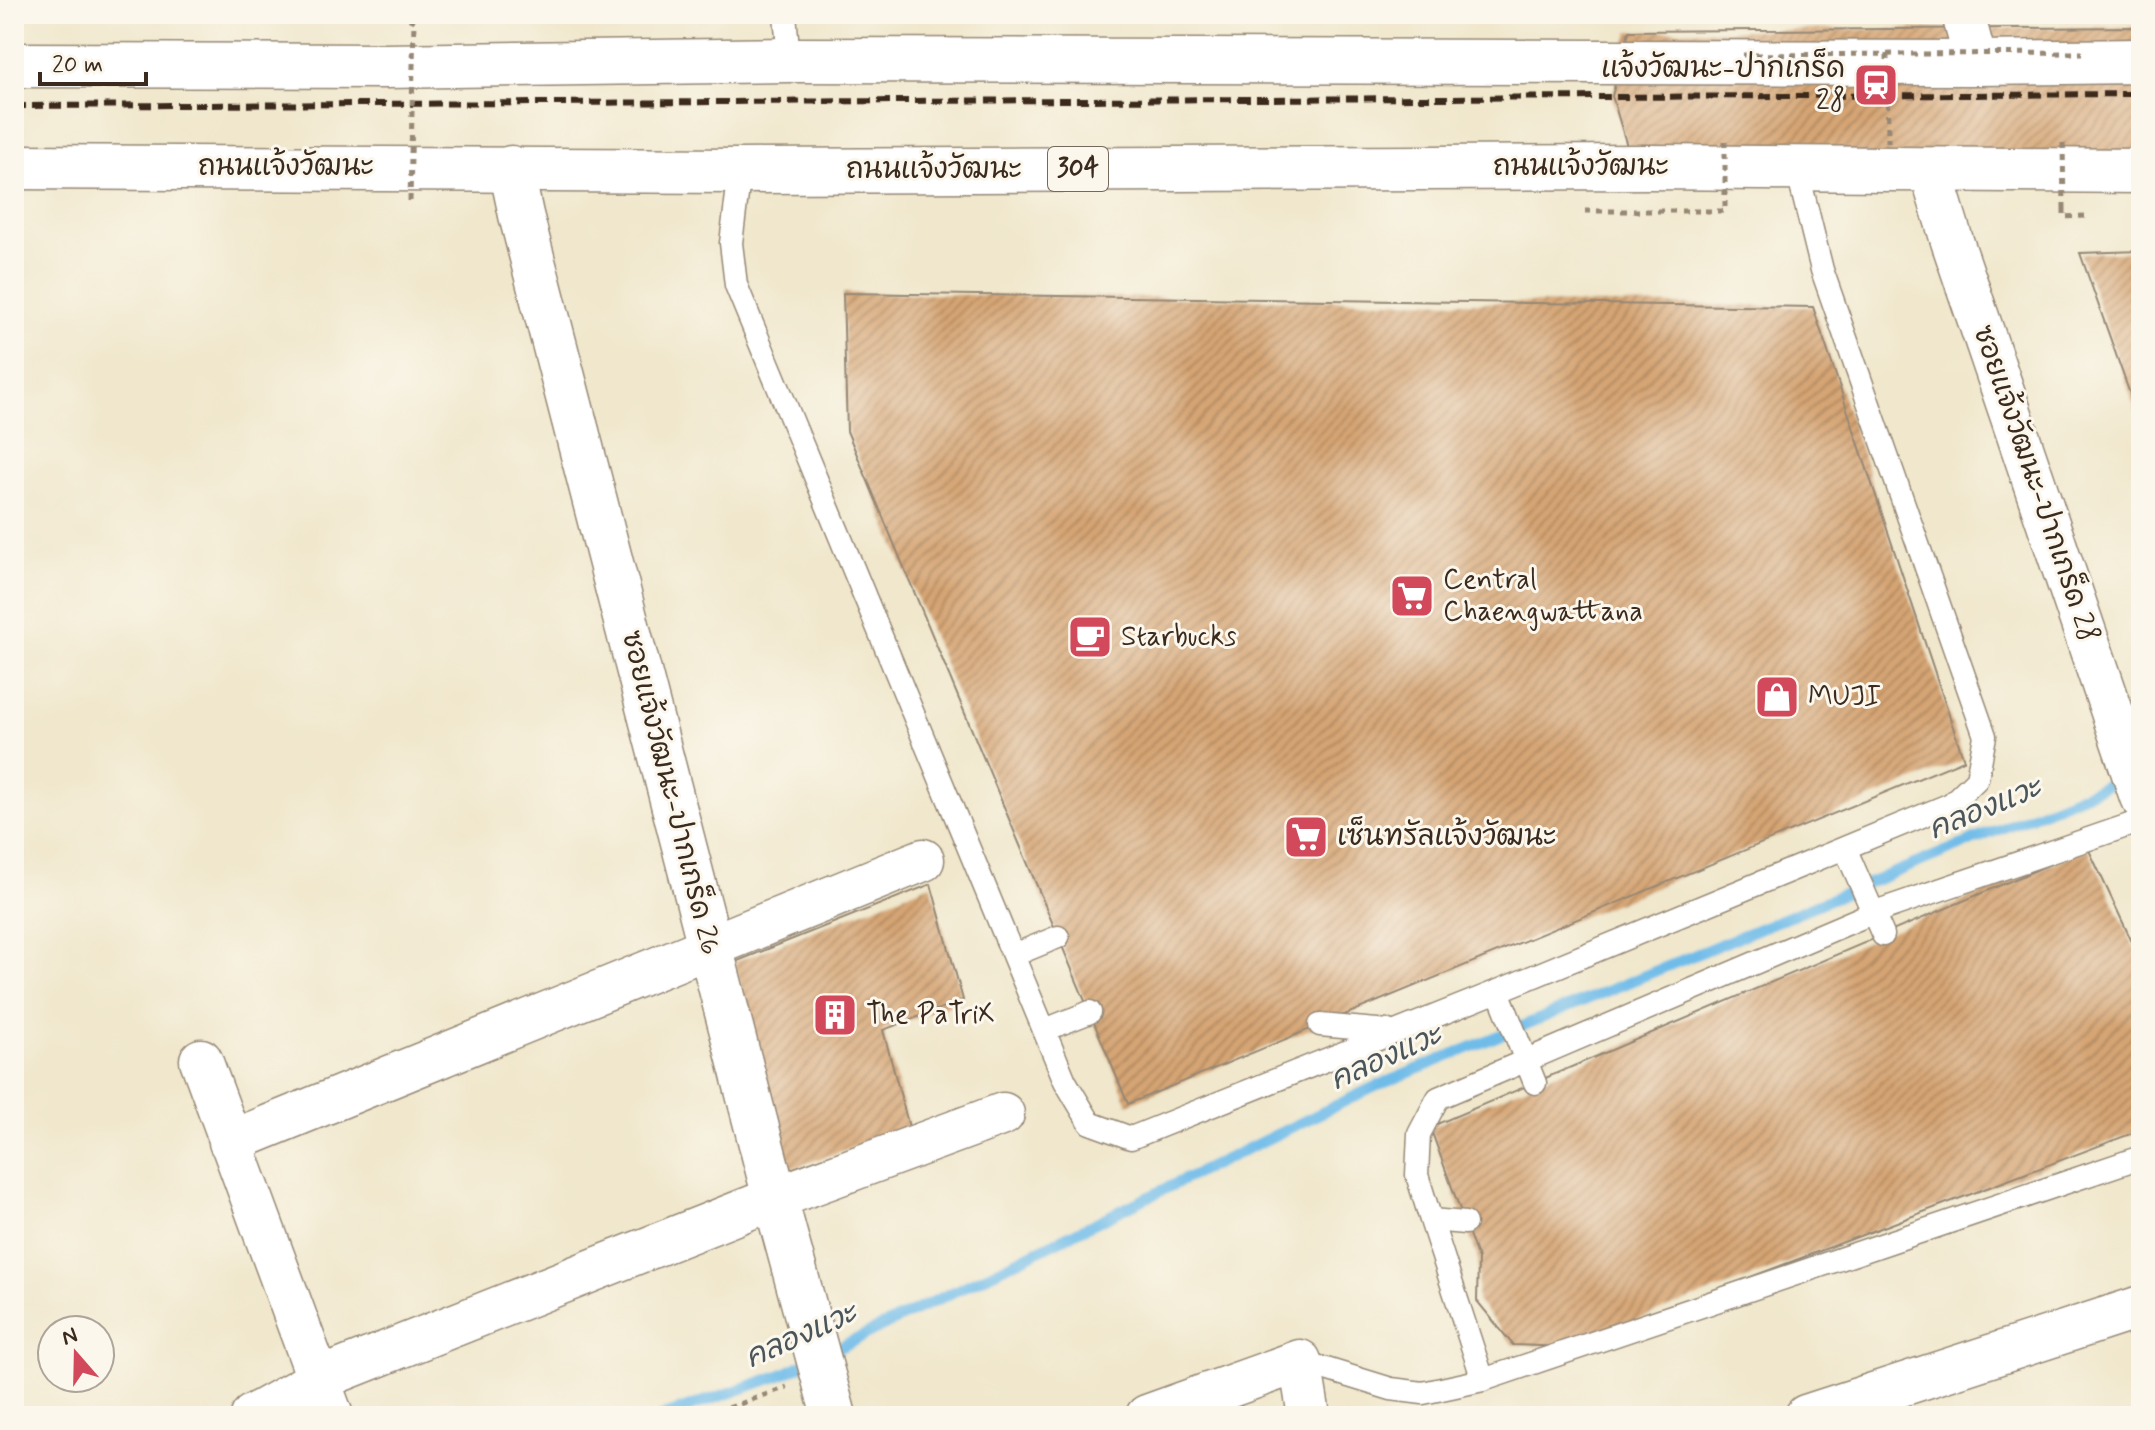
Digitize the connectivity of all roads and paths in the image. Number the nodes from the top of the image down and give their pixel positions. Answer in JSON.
{"nodes":[{"id":1,"x":398,"y":14,"type":"edge"},
{"id":2,"x":785,"y":14,"type":"edge"},
{"id":3,"x":1587,"y":14,"type":"edge"},
{"id":4,"x":1625,"y":14,"type":"edge"},
{"id":5,"x":1963,"y":14,"type":"edge"},
{"id":6,"x":2082,"y":53,"type":"dead end"},
{"id":7,"x":1887,"y":54,"type":"junction"},
{"id":8,"x":1743,"y":55,"type":"dead end"},
{"id":9,"x":789,"y":60,"type":"junction"},
{"id":10,"x":2141,"y":61,"type":"edge"},
{"id":11,"x":1976,"y":63,"type":"junction"},
{"id":12,"x":14,"y":65,"type":"edge"},
{"id":13,"x":1725,"y":141,"type":"dead end"},
{"id":14,"x":1888,"y":142,"type":"dead end"},
{"id":15,"x":2063,"y":143,"type":"dead end"},
{"id":16,"x":14,"y":167,"type":"edge"},
{"id":17,"x":511,"y":168,"type":"junction"},
{"id":18,"x":1797,"y":169,"type":"junction"},
{"id":19,"x":1933,"y":170,"type":"junction"},
{"id":20,"x":740,"y":171,"type":"junction"},
{"id":21,"x":2141,"y":171,"type":"edge"},
{"id":22,"x":410,"y":201,"type":"dead end"},
{"id":23,"x":1585,"y":211,"type":"dead end"},
{"id":24,"x":2086,"y":216,"type":"dead end"},
{"id":25,"x":2137,"y":791,"type":"edge"},
{"id":26,"x":1850,"y":859,"type":"junction"},
{"id":27,"x":923,"y":860,"type":"dead end"},
{"id":28,"x":1870,"y":907,"type":"junction"},
{"id":29,"x":1883,"y":935,"type":"dead end"},
{"id":30,"x":1058,"y":937,"type":"dead end"},
{"id":31,"x":709,"y":946,"type":"junction"},
{"id":32,"x":1014,"y":955,"type":"junction"},
{"id":33,"x":1498,"y":991,"type":"junction"},
{"id":34,"x":1090,"y":1012,"type":"dead end"},
{"id":35,"x":1320,"y":1025,"type":"dead end"},
{"id":36,"x":1045,"y":1030,"type":"junction"},
{"id":37,"x":1393,"y":1032,"type":"junction"},
{"id":38,"x":1521,"y":1053,"type":"junction"},
{"id":39,"x":201,"y":1060,"type":"dead end"},
{"id":40,"x":1535,"y":1083,"type":"dead end"},
{"id":41,"x":1003,"y":1114,"type":"dead end"},
{"id":42,"x":230,"y":1142,"type":"junction"},
{"id":43,"x":2141,"y":1157,"type":"edge"},
{"id":44,"x":775,"y":1198,"type":"junction"},
{"id":45,"x":1431,"y":1220,"type":"junction"},
{"id":46,"x":1465,"y":1223,"type":"dead end"},
{"id":47,"x":2141,"y":1307,"type":"edge"},
{"id":48,"x":818,"y":1357,"type":"junction"},
{"id":49,"x":1300,"y":1361,"type":"junction"},
{"id":50,"x":1483,"y":1380,"type":"junction"},
{"id":51,"x":326,"y":1398,"type":"edge"},
{"id":52,"x":252,"y":1416,"type":"edge"},
{"id":53,"x":706,"y":1416,"type":"edge"},
{"id":54,"x":834,"y":1416,"type":"edge"},
{"id":55,"x":1147,"y":1416,"type":"edge"},
{"id":56,"x":1309,"y":1416,"type":"edge"},
{"id":57,"x":1806,"y":1416,"type":"edge"}],
"edges":[{"from":1,"to":22,"type":"path","bridge":true},
{"from":2,"to":9,"type":"lane"},
{"from":3,"to":4,"type":"path"},
{"from":5,"to":11,"type":"street"},
{"from":6,"to":7,"type":"path","bridge":true},
{"from":7,"to":8,"type":"path","bridge":true},
{"from":7,"to":14,"type":"path","bridge":true},
{"from":9,"to":11,"type":"main road"},
{"from":9,"to":12,"type":"main road"},
{"from":10,"to":11,"type":"main road"},
{"from":13,"to":23,"type":"path","bridge":true},
{"from":15,"to":24,"type":"path","bridge":true},
{"from":16,"to":17,"type":"main road","name":"ถนนแจ้งวัฒนะ","number":"304"},
{"from":17,"to":20,"type":"main road","name":"ถนนแจ้งวัฒนะ","number":"304"},
{"from":17,"to":31,"type":"main road","name":"ซอยแจ้งวัฒนะ-ปากเกร็ด 26"},
{"from":18,"to":19,"type":"main road","name":"ถนนแจ้งวัฒนะ","number":"304"},
{"from":18,"to":20,"type":"main road","name":"ถนนแจ้งวัฒนะ","number":"304"},
{"from":18,"to":26,"type":"lane"},
{"from":19,"to":21,"type":"main road","name":"ถนนแจ้งวัฒนะ","number":"304"},
{"from":19,"to":25,"type":"street","name":"ซอยแจ้งวัฒนะ-ปากเกร็ด 28"},
{"from":20,"to":32,"type":"lane"},
{"from":25,"to":28,"type":"lane"},
{"from":26,"to":28,"type":"lane"},
{"from":26,"to":33,"type":"lane"},
{"from":27,"to":31,"type":"street"},
{"from":28,"to":29,"type":"lane"},
{"from":28,"to":38,"type":"lane"},
{"from":30,"to":32,"type":"lane"},
{"from":31,"to":42,"type":"street"},
{"from":31,"to":44,"type":"main road","name":"ซอยแจ้งวัฒนะ-ปากเกร็ด 26"},
{"from":32,"to":36,"type":"lane"},
{"from":33,"to":37,"type":"lane"},
{"from":33,"to":38,"type":"lane"},
{"from":34,"to":36,"type":"lane"},
{"from":35,"to":37,"type":"lane"},
{"from":36,"to":37,"type":"lane"},
{"from":38,"to":40,"type":"lane"},
{"from":38,"to":45,"type":"lane"},
{"from":39,"to":42,"type":"street"},
{"from":41,"to":44,"type":"street"},
{"from":42,"to":51,"type":"street"},
{"from":43,"to":50,"type":"lane"},
{"from":44,"to":48,"type":"main road","name":"ซอยแจ้งวัฒนะ-ปากเกร็ด 26"},
{"from":44,"to":51,"type":"street"},
{"from":45,"to":46,"type":"lane"},
{"from":45,"to":50,"type":"lane"},
{"from":47,"to":57,"type":"street"},
{"from":48,"to":53,"type":"path"},
{"from":48,"to":54,"type":"main road","name":"ซอยแจ้งวัฒนะ-ปากเกร็ด 26"},
{"from":49,"to":50,"type":"lane"},
{"from":49,"to":55,"type":"street"},
{"from":49,"to":56,"type":"street"},
{"from":51,"to":52,"type":"street"}]}
